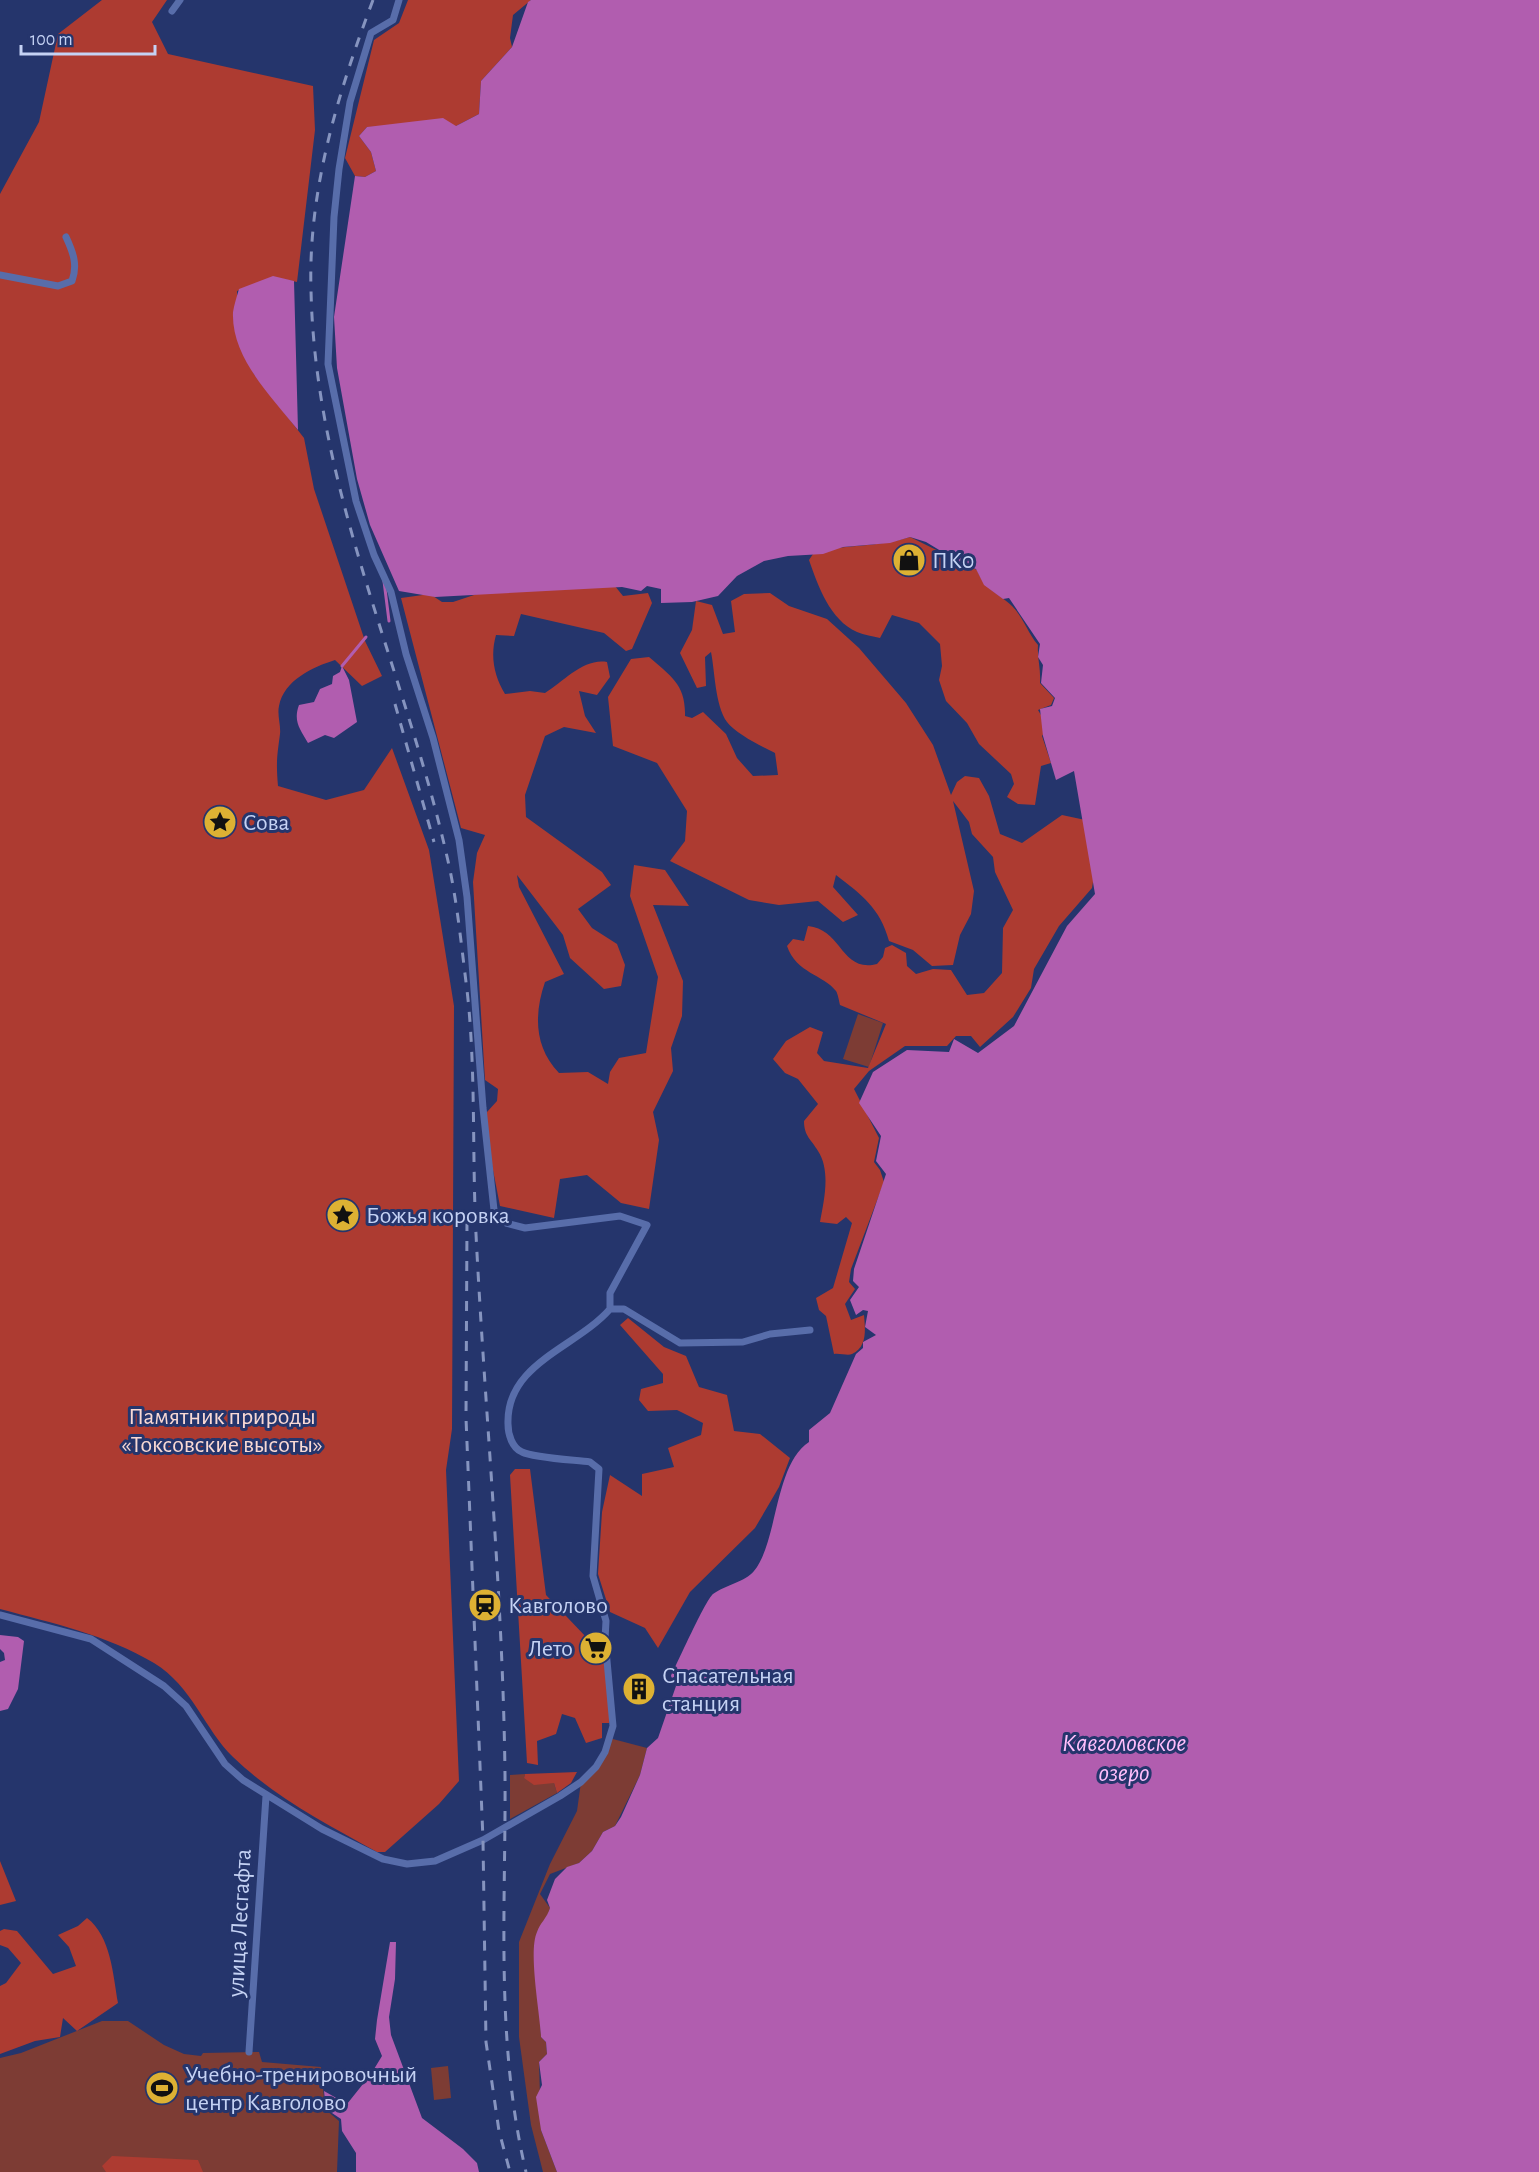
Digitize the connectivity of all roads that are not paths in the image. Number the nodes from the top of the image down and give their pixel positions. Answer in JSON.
{"nodes":[{"id":1,"x":180,"y":0,"type":"edge"},
{"id":2,"x":399,"y":0,"type":"edge"},
{"id":3,"x":172,"y":11,"type":"dead end"},
{"id":4,"x":66,"y":237,"type":"dead end"},
{"id":5,"x":0,"y":275,"type":"edge"},
{"id":6,"x":610,"y":1310,"type":"junction"},
{"id":7,"x":810,"y":1330,"type":"dead end"},
{"id":8,"x":0,"y":1615,"type":"edge"},
{"id":9,"x":266,"y":1796,"type":"junction"},
{"id":10,"x":249,"y":2052,"type":"dead end"}],
"edges":[{"from":1,"to":3,"type":"street"},
{"from":2,"to":6,"type":"street"},
{"from":4,"to":5,"type":"street"},
{"from":6,"to":7,"type":"street"},
{"from":6,"to":9,"type":"street"},
{"from":8,"to":9,"type":"street"},
{"from":9,"to":10,"type":"street","name":"улица Лесгафта"}]}
